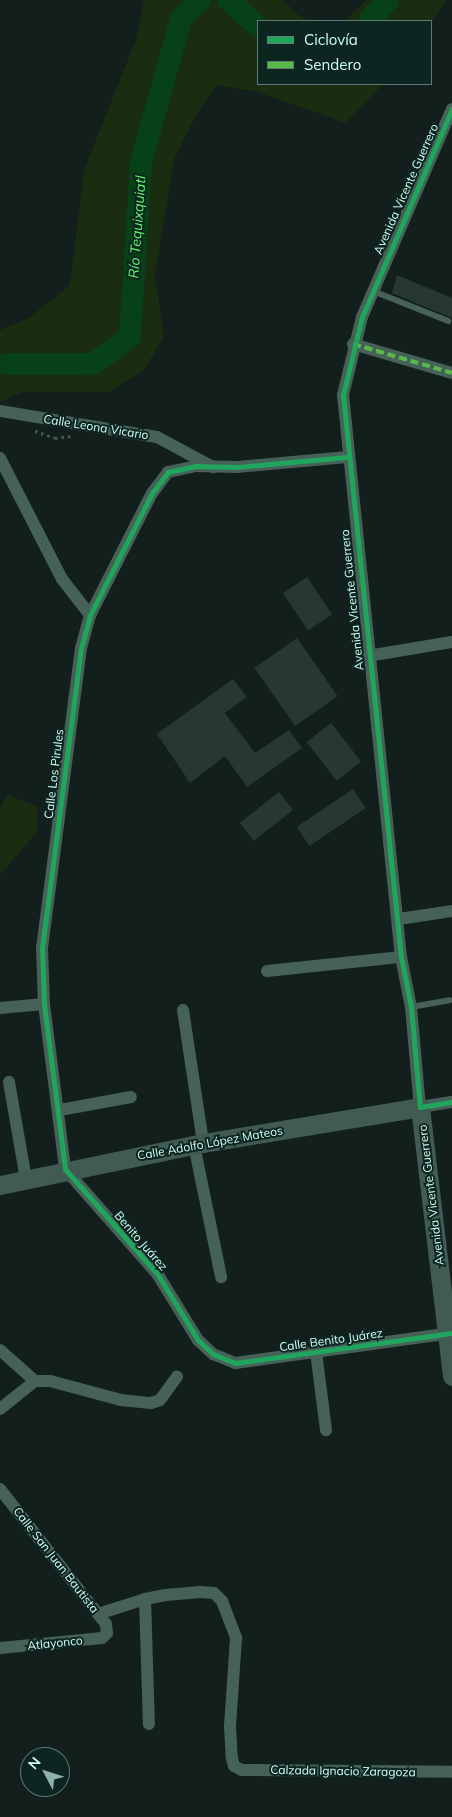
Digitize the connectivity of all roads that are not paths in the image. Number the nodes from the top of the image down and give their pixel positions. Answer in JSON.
{"nodes":[{"id":1,"x":452,"y":108,"type":"edge"},
{"id":2,"x":373,"y":291,"type":"junction"},
{"id":3,"x":448,"y":321,"type":"dead end"},
{"id":4,"x":354,"y":344,"type":"junction"},
{"id":5,"x":452,"y":373,"type":"edge"},
{"id":6,"x":0,"y":411,"type":"edge"},
{"id":7,"x":347,"y":457,"type":"junction"},
{"id":8,"x":0,"y":458,"type":"edge"},
{"id":9,"x":215,"y":468,"type":"junction"},
{"id":10,"x":90,"y":615,"type":"junction"},
{"id":11,"x":452,"y":642,"type":"edge"},
{"id":12,"x":368,"y":656,"type":"junction"},
{"id":13,"x":452,"y":911,"type":"edge"},
{"id":14,"x":399,"y":919,"type":"junction"},
{"id":15,"x":401,"y":957,"type":"junction"},
{"id":16,"x":267,"y":970,"type":"dead end"},
{"id":17,"x":449,"y":1000,"type":"dead end"},
{"id":18,"x":44,"y":1004,"type":"junction"},
{"id":19,"x":411,"y":1007,"type":"junction"},
{"id":20,"x":0,"y":1008,"type":"edge"},
{"id":21,"x":183,"y":1010,"type":"dead end"},
{"id":22,"x":9,"y":1082,"type":"dead end"},
{"id":23,"x":131,"y":1097,"type":"dead end"},
{"id":24,"x":452,"y":1102,"type":"edge"},
{"id":25,"x":420,"y":1107,"type":"junction"},
{"id":26,"x":60,"y":1110,"type":"junction"},
{"id":27,"x":198,"y":1144,"type":"junction"},
{"id":28,"x":65,"y":1169,"type":"junction"},
{"id":29,"x":26,"y":1179,"type":"junction"},
{"id":30,"x":0,"y":1185,"type":"edge"},
{"id":31,"x":221,"y":1278,"type":"dead end"},
{"id":32,"x":450,"y":1334,"type":"edge"},
{"id":33,"x":0,"y":1350,"type":"edge"},
{"id":34,"x":316,"y":1352,"type":"junction"},
{"id":35,"x":214,"y":1354,"type":"joint"},
{"id":36,"x":452,"y":1376,"type":"edge"},
{"id":37,"x":177,"y":1378,"type":"dead end"},
{"id":38,"x":35,"y":1381,"type":"junction"},
{"id":39,"x":0,"y":1409,"type":"edge"},
{"id":40,"x":326,"y":1430,"type":"dead end"},
{"id":41,"x":0,"y":1489,"type":"edge"},
{"id":42,"x":144,"y":1599,"type":"junction"},
{"id":43,"x":98,"y":1614,"type":"junction"},
{"id":44,"x":108,"y":1633,"type":"joint"},
{"id":45,"x":0,"y":1648,"type":"edge"},
{"id":46,"x":149,"y":1724,"type":"dead end"},
{"id":47,"x":452,"y":1772,"type":"edge"}],
"edges":[{"from":1,"to":2,"type":"street","name":"Avenida Vicente Guerrero"},
{"from":2,"to":3,"type":"lane"},
{"from":2,"to":4,"type":"street","name":"Avenida Vicente Guerrero"},
{"from":4,"to":5,"type":"street"},
{"from":4,"to":7,"type":"street","name":"Avenida Vicente Guerrero"},
{"from":6,"to":9,"type":"street","name":"Calle Leona Vicario"},
{"from":7,"to":9,"type":"street","name":"Calle Los Pirules"},
{"from":7,"to":12,"type":"street","name":"Avenida Vicente Guerrero"},
{"from":8,"to":10,"type":"street"},
{"from":9,"to":10,"type":"street","name":"Calle Los Pirules"},
{"from":10,"to":18,"type":"street","name":"Calle Los Pirules"},
{"from":11,"to":12,"type":"street"},
{"from":12,"to":14,"type":"street","name":"Avenida Vicente Guerrero"},
{"from":13,"to":14,"type":"street"},
{"from":14,"to":15,"type":"street","name":"Avenida Vicente Guerrero"},
{"from":15,"to":16,"type":"street"},
{"from":15,"to":19,"type":"street","name":"Avenida Vicente Guerrero"},
{"from":17,"to":19,"type":"lane"},
{"from":18,"to":20,"type":"street"},
{"from":18,"to":26,"type":"street","name":"Calle Los Pirules"},
{"from":19,"to":25,"type":"street","name":"Avenida Vicente Guerrero"},
{"from":21,"to":27,"type":"street"},
{"from":22,"to":29,"type":"street"},
{"from":23,"to":26,"type":"street"},
{"from":24,"to":25,"type":"street"},
{"from":25,"to":27,"type":"main road","name":"Calle Adolfo López Mateos"},
{"from":25,"to":32,"type":"main road","name":"Avenida Vicente Guerrero"},
{"from":26,"to":28,"type":"street","name":"Calle Los Pirules"},
{"from":27,"to":28,"type":"main road","name":"Calle Adolfo López Mateos"},
{"from":27,"to":31,"type":"street"},
{"from":28,"to":29,"type":"main road","name":"Calle Adolfo López Mateos"},
{"from":28,"to":35,"type":"street","name":"Benito Juárez"},
{"from":29,"to":30,"type":"main road","name":"Calle Adolfo López Mateos"},
{"from":32,"to":34,"type":"street","name":"Calle Benito Juárez"},
{"from":32,"to":36,"type":"main road","name":"Avenida Vicente Guerrero"},
{"from":33,"to":38,"type":"street"},
{"from":34,"to":35,"type":"street","name":"Calle Benito Juárez"},
{"from":34,"to":40,"type":"street"},
{"from":37,"to":38,"type":"street"},
{"from":38,"to":39,"type":"street"},
{"from":41,"to":43,"type":"street","name":"Calle San Juan Bautista"},
{"from":42,"to":43,"type":"street"},
{"from":42,"to":46,"type":"street"},
{"from":42,"to":47,"type":"street","name":"Calzada Ignacio Zaragoza"},
{"from":43,"to":44,"type":"street","name":"Calle San Juan Bautista"},
{"from":44,"to":45,"type":"street","name":"Atlayonco"}]}
